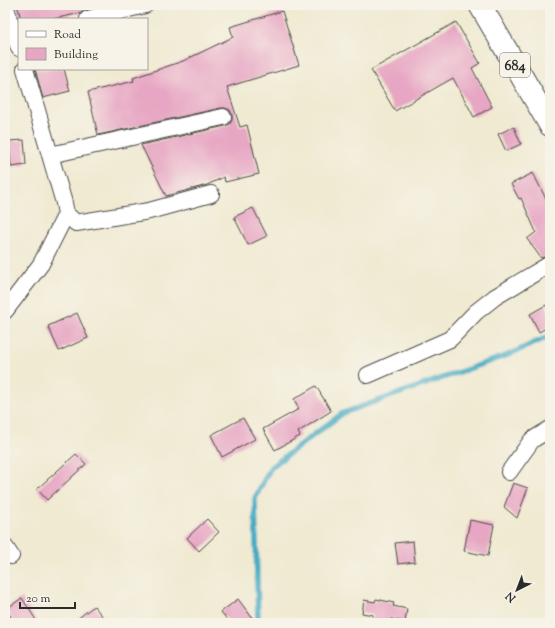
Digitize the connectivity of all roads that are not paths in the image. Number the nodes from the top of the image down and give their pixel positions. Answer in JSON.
{"nodes":[{"id":1,"x":5,"y":5,"type":"edge"},
{"id":2,"x":145,"y":5,"type":"edge"},
{"id":3,"x":480,"y":5,"type":"edge"},
{"id":4,"x":92,"y":18,"type":"edge"},
{"id":5,"x":18,"y":40,"type":"edge"},
{"id":6,"x":25,"y":70,"type":"edge"},
{"id":7,"x":223,"y":117,"type":"dead end"},
{"id":8,"x":550,"y":125,"type":"edge"},
{"id":9,"x":50,"y":155,"type":"junction"},
{"id":10,"x":211,"y":194,"type":"dead end"},
{"id":11,"x":66,"y":214,"type":"junction"},
{"id":12,"x":550,"y":264,"type":"edge"},
{"id":13,"x":5,"y":311,"type":"edge"},
{"id":14,"x":368,"y":375,"type":"dead end"},
{"id":15,"x":550,"y":429,"type":"edge"},
{"id":16,"x":509,"y":472,"type":"dead end"}],
"edges":[{"from":1,"to":5,"type":"street"},
{"from":2,"to":4,"type":"street"},
{"from":3,"to":8,"type":"highway","number":"684"},
{"from":6,"to":9,"type":"street"},
{"from":7,"to":9,"type":"street"},
{"from":9,"to":11,"type":"street"},
{"from":10,"to":11,"type":"street"},
{"from":11,"to":13,"type":"street"},
{"from":12,"to":14,"type":"street"},
{"from":15,"to":16,"type":"street"}]}
